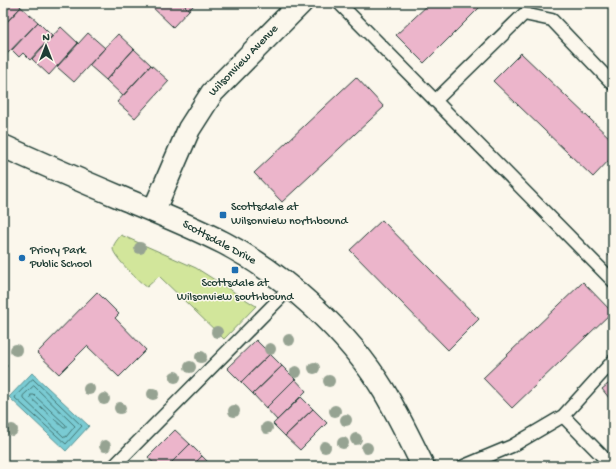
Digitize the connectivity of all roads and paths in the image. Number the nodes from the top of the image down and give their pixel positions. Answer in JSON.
{"nodes":[{"id":1,"x":301,"y":3,"type":"edge"},
{"id":2,"x":339,"y":3,"type":"edge"},
{"id":3,"x":613,"y":84,"type":"edge"},
{"id":4,"x":435,"y":101,"type":"junction"},
{"id":5,"x":3,"y":146,"type":"edge"},
{"id":6,"x":154,"y":210,"type":"junction"},
{"id":7,"x":613,"y":281,"type":"edge"},
{"id":8,"x":290,"y":288,"type":"junction"},
{"id":9,"x":613,"y":361,"type":"edge"},
{"id":10,"x":563,"y":416,"type":"junction"},
{"id":11,"x":114,"y":466,"type":"edge"},
{"id":12,"x":423,"y":466,"type":"edge"},
{"id":13,"x":464,"y":466,"type":"edge"},
{"id":14,"x":612,"y":466,"type":"edge"}],
"edges":[{"from":1,"to":6,"type":"street","name":"Wilsonview Avenue"},
{"from":2,"to":4,"type":"lane"},
{"from":3,"to":4,"type":"lane"},
{"from":4,"to":7,"type":"lane"},
{"from":5,"to":6,"type":"street","name":"Scottsdale Drive"},
{"from":6,"to":8,"type":"street","name":"Scottsdale Drive"},
{"from":8,"to":11,"type":"lane"},
{"from":8,"to":12,"type":"street","name":"Scottsdale Drive"},
{"from":9,"to":10,"type":"lane"},
{"from":10,"to":13,"type":"lane"},
{"from":10,"to":14,"type":"lane"}]}
